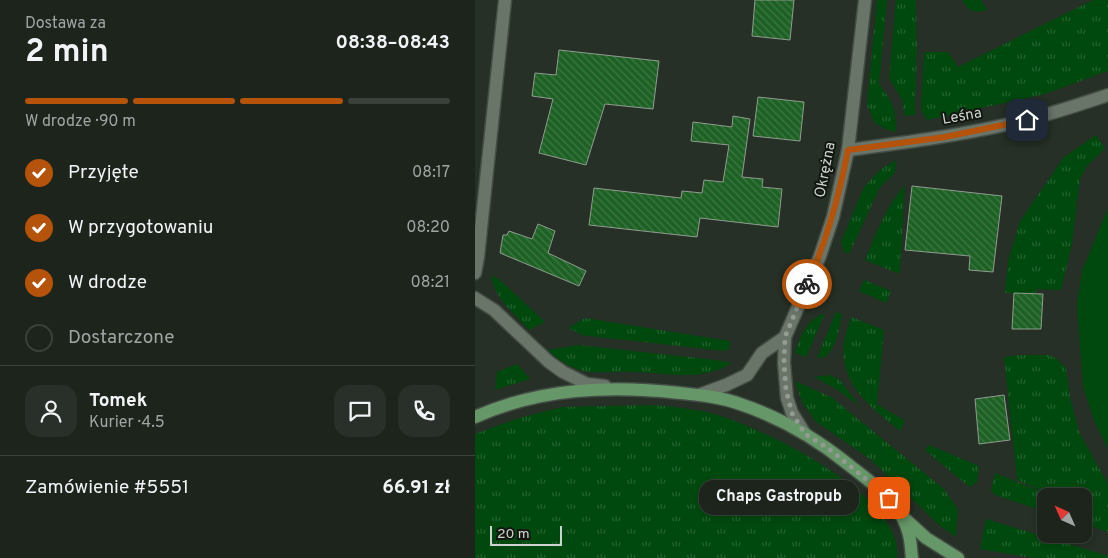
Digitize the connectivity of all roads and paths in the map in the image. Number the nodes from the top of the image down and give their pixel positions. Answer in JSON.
{"nodes":[{"id":1,"x":505,"y":0,"type":"edge"},
{"id":2,"x":865,"y":0,"type":"edge"},
{"id":3,"x":1108,"y":95,"type":"edge"},
{"id":4,"x":848,"y":150,"type":"junction"},
{"id":5,"x":475,"y":273,"type":"edge"},
{"id":6,"x":475,"y":298,"type":"edge"},
{"id":7,"x":785,"y":337,"type":"junction"},
{"id":8,"x":615,"y":388,"type":"junction"},
{"id":9,"x":699,"y":395,"type":"junction"},
{"id":10,"x":475,"y":417,"type":"edge"},
{"id":11,"x":805,"y":434,"type":"junction"},
{"id":12,"x":902,"y":516,"type":"junction"},
{"id":13,"x":911,"y":558,"type":"edge"},
{"id":14,"x":959,"y":558,"type":"edge"}],
"edges":[{"from":1,"to":5,"type":"street"},
{"from":2,"to":4,"type":"street","name":"Okrężna"},
{"from":3,"to":4,"type":"street","name":"Leśna"},
{"from":4,"to":7,"type":"street","name":"Okrężna"},
{"from":6,"to":8,"type":"street"},
{"from":7,"to":9,"type":"street"},
{"from":7,"to":11,"type":"street","name":"Okrężna"},
{"from":8,"to":9,"type":"main road"},
{"from":8,"to":10,"type":"main road"},
{"from":9,"to":11,"type":"main road"},
{"from":11,"to":12,"type":"main road"},
{"from":12,"to":13,"type":"main road"},
{"from":12,"to":14,"type":"main road"}]}
